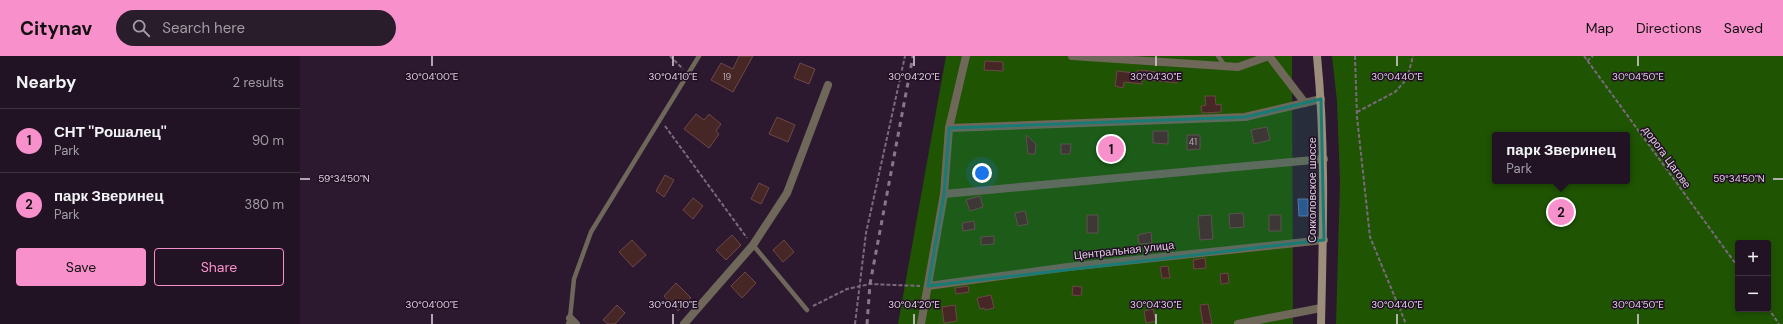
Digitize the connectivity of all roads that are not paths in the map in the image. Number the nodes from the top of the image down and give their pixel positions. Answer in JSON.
{"nodes":[{"id":1,"x":699,"y":56,"type":"edge"},
{"id":2,"x":966,"y":56,"type":"edge"},
{"id":3,"x":1072,"y":56,"type":"edge"},
{"id":4,"x":1218,"y":56,"type":"edge"},
{"id":5,"x":1269,"y":56,"type":"edge"},
{"id":6,"x":1317,"y":56,"type":"edge"},
{"id":7,"x":1099,"y":57,"type":"edge"},
{"id":8,"x":1225,"y":66,"type":"junction"},
{"id":9,"x":828,"y":85,"type":"dead end"},
{"id":10,"x":1321,"y":99,"type":"junction"},
{"id":11,"x":1305,"y":103,"type":"junction"},
{"id":12,"x":949,"y":128,"type":"junction"},
{"id":13,"x":1324,"y":159,"type":"junction"},
{"id":14,"x":944,"y":194,"type":"junction"},
{"id":15,"x":1324,"y":240,"type":"junction"},
{"id":16,"x":752,"y":245,"type":"junction"},
{"id":17,"x":928,"y":286,"type":"junction"},
{"id":18,"x":1321,"y":308,"type":"junction"},
{"id":19,"x":807,"y":310,"type":"road end"},
{"id":20,"x":572,"y":322,"type":"edge"},
{"id":21,"x":684,"y":324,"type":"edge"},
{"id":22,"x":922,"y":324,"type":"edge"},
{"id":23,"x":1238,"y":324,"type":"edge"},
{"id":24,"x":1321,"y":324,"type":"edge"}],
"edges":[{"from":1,"to":20,"type":"lane"},
{"from":2,"to":12,"type":"street"},
{"from":3,"to":7,"type":"street"},
{"from":4,"to":8,"type":"lane"},
{"from":5,"to":8,"type":"street"},
{"from":5,"to":11,"type":"street"},
{"from":6,"to":10,"type":"main road","name":"Сокколовское шоссе"},
{"from":7,"to":8,"type":"street"},
{"from":9,"to":16,"type":"street"},
{"from":10,"to":11,"type":"street"},
{"from":10,"to":13,"type":"main road","name":"Сокколовское шоссе"},
{"from":11,"to":12,"type":"street"},
{"from":12,"to":14,"type":"street"},
{"from":13,"to":14,"type":"street"},
{"from":13,"to":15,"type":"main road","name":"Сокколовское шоссе"},
{"from":14,"to":17,"type":"street"},
{"from":15,"to":17,"type":"street","name":"Центральная улица"},
{"from":15,"to":18,"type":"main road","name":"Сокколовское шоссе"},
{"from":16,"to":19,"type":"lane"},
{"from":16,"to":21,"type":"street"},
{"from":17,"to":22,"type":"street"},
{"from":18,"to":23,"type":"street"},
{"from":18,"to":24,"type":"main road","name":"Сокколовское шоссе"}]}
